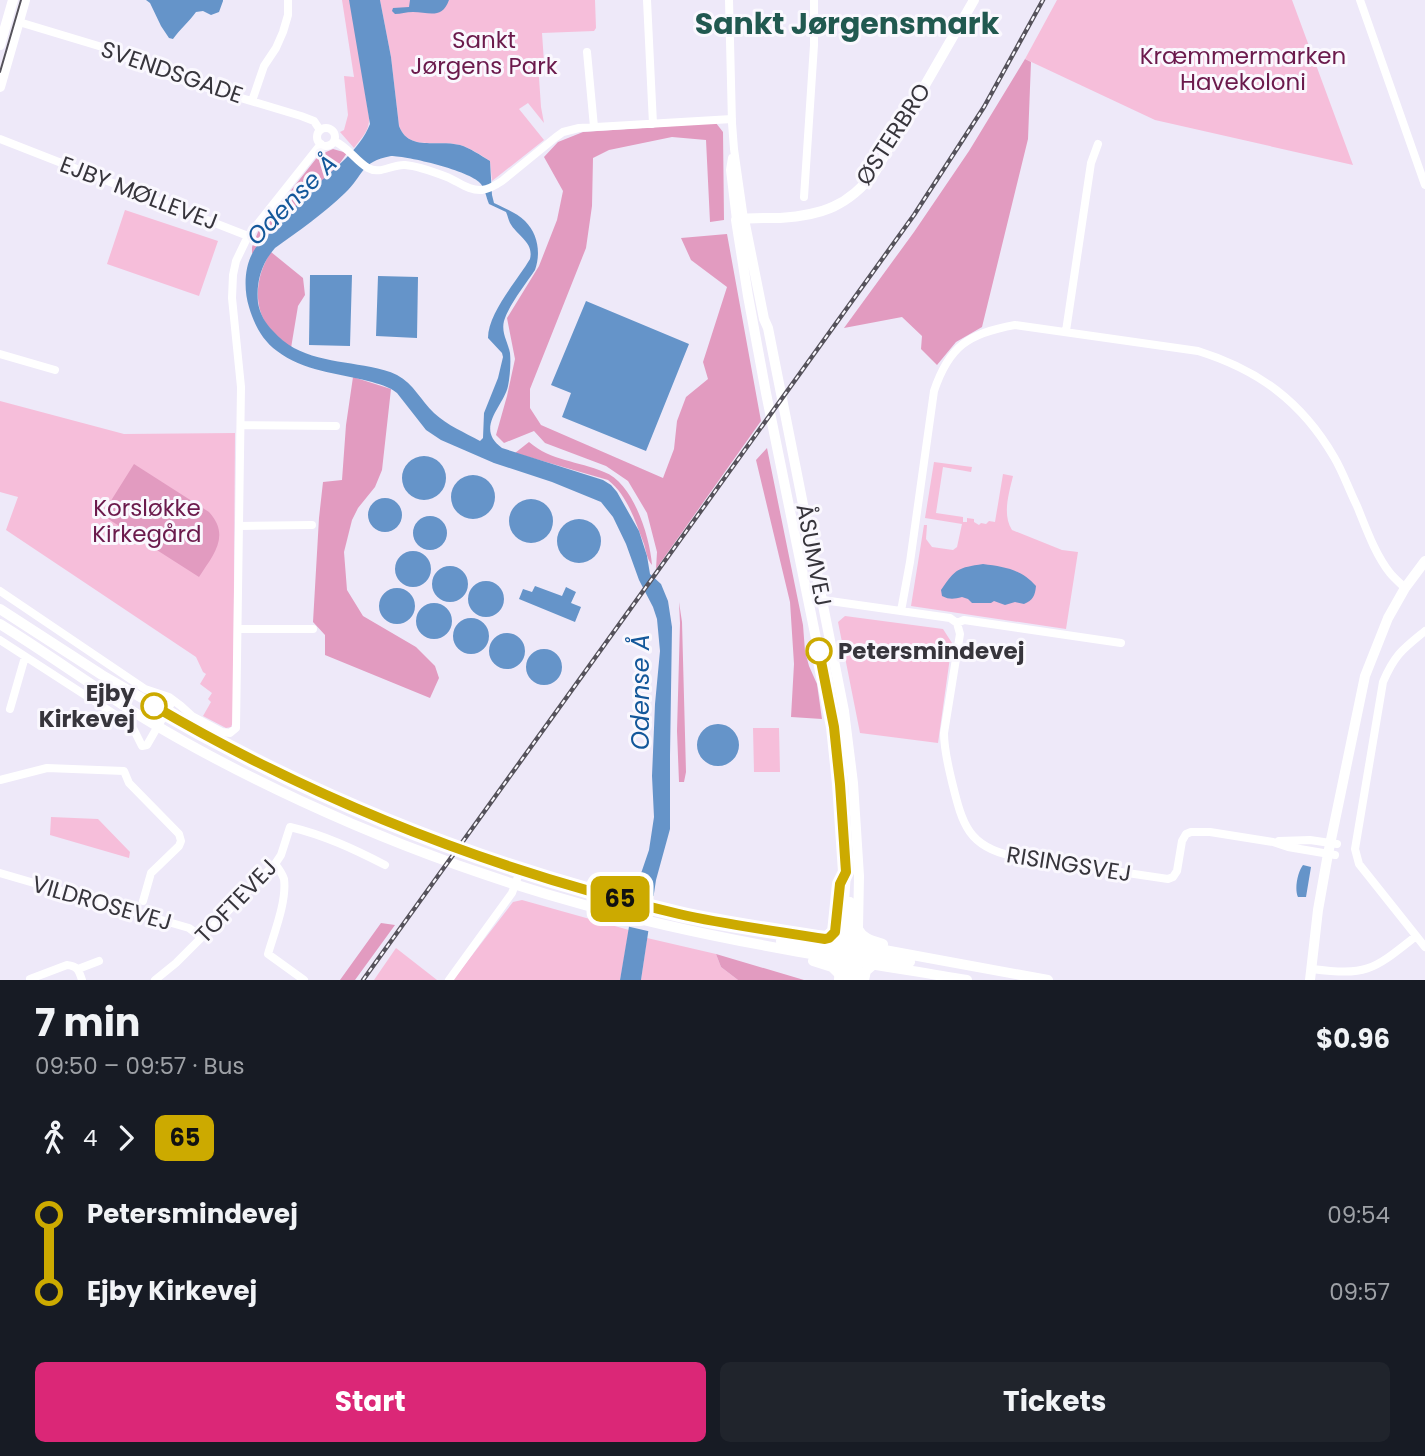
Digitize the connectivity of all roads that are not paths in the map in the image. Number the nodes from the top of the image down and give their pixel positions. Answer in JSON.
{"nodes":[{"id":1,"x":13,"y":0,"type":"edge"},
{"id":2,"x":25,"y":0,"type":"edge"},
{"id":3,"x":288,"y":0,"type":"edge"},
{"id":4,"x":647,"y":0,"type":"edge"},
{"id":5,"x":729,"y":0,"type":"edge"},
{"id":6,"x":814,"y":0,"type":"edge"},
{"id":7,"x":1362,"y":0,"type":"edge"},
{"id":8,"x":970,"y":1,"type":"edge"},
{"id":9,"x":19,"y":22,"type":"junction"},
{"id":10,"x":0,"y":45,"type":"edge"},
{"id":11,"x":587,"y":52,"type":"dead end"},
{"id":12,"x":0,"y":87,"type":"edge"},
{"id":13,"x":252,"y":101,"type":"junction"},
{"id":14,"x":732,"y":119,"type":"junction"},
{"id":15,"x":653,"y":124,"type":"junction"},
{"id":16,"x":594,"y":127,"type":"junction"},
{"id":17,"x":320,"y":130,"type":"junction"},
{"id":18,"x":0,"y":139,"type":"edge"},
{"id":19,"x":334,"y":141,"type":"junction"},
{"id":20,"x":321,"y":144,"type":"junction"},
{"id":21,"x":1098,"y":144,"type":"dead end"},
{"id":22,"x":1425,"y":185,"type":"edge"},
{"id":23,"x":804,"y":197,"type":"dead end"},
{"id":24,"x":778,"y":218,"type":"junction"},
{"id":25,"x":740,"y":222,"type":"junction"},
{"id":26,"x":760,"y":223,"type":"junction"},
{"id":27,"x":248,"y":236,"type":"junction"},
{"id":28,"x":768,"y":328,"type":"junction"},
{"id":29,"x":1066,"y":331,"type":"junction"},
{"id":30,"x":0,"y":354,"type":"edge"},
{"id":31,"x":55,"y":370,"type":"dead end"},
{"id":32,"x":241,"y":425,"type":"junction"},
{"id":33,"x":336,"y":426,"type":"dead end"},
{"id":34,"x":312,"y":525,"type":"dead end"},
{"id":35,"x":239,"y":526,"type":"junction"},
{"id":36,"x":1425,"y":561,"type":"edge"},
{"id":37,"x":1405,"y":588,"type":"junction"},
{"id":38,"x":0,"y":591,"type":"edge"},
{"id":39,"x":822,"y":600,"type":"junction"},
{"id":40,"x":810,"y":602,"type":"junction"},
{"id":41,"x":0,"y":609,"type":"edge"},
{"id":42,"x":901,"y":611,"type":"junction"},
{"id":43,"x":957,"y":623,"type":"junction"},
{"id":44,"x":0,"y":624,"type":"edge"},
{"id":45,"x":238,"y":629,"type":"junction"},
{"id":46,"x":313,"y":629,"type":"dead end"},
{"id":47,"x":1425,"y":631,"type":"edge"},
{"id":48,"x":0,"y":639,"type":"edge"},
{"id":49,"x":1121,"y":643,"type":"dead end"},
{"id":50,"x":25,"y":657,"type":"junction"},
{"id":51,"x":173,"y":700,"type":"junction"},
{"id":52,"x":10,"y":709,"type":"dead end"},
{"id":53,"x":166,"y":713,"type":"junction"},
{"id":54,"x":158,"y":726,"type":"junction"},
{"id":55,"x":0,"y":780,"type":"edge"},
{"id":56,"x":1273,"y":842,"type":"junction"},
{"id":57,"x":1333,"y":843,"type":"junction"},
{"id":58,"x":1331,"y":855,"type":"junction"},
{"id":59,"x":275,"y":864,"type":"junction"},
{"id":60,"x":385,"y":865,"type":"dead end"},
{"id":61,"x":520,"y":871,"type":"junction"},
{"id":62,"x":846,"y":872,"type":"junction"},
{"id":63,"x":0,"y":873,"type":"edge"},
{"id":64,"x":516,"y":885,"type":"junction"},
{"id":65,"x":143,"y":901,"type":"dead end"},
{"id":66,"x":858,"y":929,"type":"junction"},
{"id":67,"x":1416,"y":936,"type":"junction"},
{"id":68,"x":201,"y":937,"type":"junction"},
{"id":69,"x":825,"y":939,"type":"junction"},
{"id":70,"x":740,"y":940,"type":"junction"},
{"id":71,"x":1425,"y":947,"type":"edge"},
{"id":72,"x":850,"y":952,"type":"junction"},
{"id":73,"x":915,"y":956,"type":"junction"},
{"id":74,"x":99,"y":961,"type":"dead end"},
{"id":75,"x":873,"y":965,"type":"junction"},
{"id":76,"x":983,"y":968,"type":"junction"},
{"id":77,"x":78,"y":969,"type":"junction"},
{"id":78,"x":1311,"y":975,"type":"edge"},
{"id":79,"x":842,"y":978,"type":"edge"},
{"id":80,"x":30,"y":979,"type":"edge"},
{"id":81,"x":82,"y":980,"type":"edge"},
{"id":82,"x":156,"y":980,"type":"edge"},
{"id":83,"x":304,"y":980,"type":"edge"},
{"id":84,"x":449,"y":980,"type":"edge"},
{"id":85,"x":857,"y":980,"type":"edge"},
{"id":86,"x":864,"y":980,"type":"edge"},
{"id":87,"x":967,"y":980,"type":"edge"},
{"id":88,"x":1048,"y":980,"type":"edge"}],
"edges":[{"from":1,"to":10,"type":"street"},
{"from":2,"to":9,"type":"street"},
{"from":3,"to":13,"type":"street"},
{"from":4,"to":15,"type":"street"},
{"from":5,"to":14,"type":"street"},
{"from":6,"to":23,"type":"street"},
{"from":7,"to":22,"type":"street"},
{"from":8,"to":24,"type":"street","name":"ØSTERBRO"},
{"from":9,"to":12,"type":"street"},
{"from":9,"to":13,"type":"street","name":"SVENDSGADE"},
{"from":11,"to":16,"type":"street"},
{"from":13,"to":17,"type":"street","name":"SVENDSGADE"},
{"from":14,"to":15,"type":"street"},
{"from":14,"to":25,"type":"street"},
{"from":15,"to":16,"type":"street"},
{"from":16,"to":19,"type":"street"},
{"from":17,"to":19,"type":"street"},
{"from":17,"to":20,"type":"street"},
{"from":18,"to":27,"type":"street","name":"EJBY MØLLEVEJ"},
{"from":19,"to":20,"type":"street"},
{"from":20,"to":27,"type":"street","name":"EJBY MØLLEVEJ"},
{"from":21,"to":29,"type":"street"},
{"from":24,"to":25,"type":"street","name":"ØSTERBRO"},
{"from":24,"to":26,"type":"street","name":"ØSTERBRO"},
{"from":25,"to":26,"type":"street","name":"ØSTERBRO"},
{"from":25,"to":28,"type":"street","name":"ÅSUMVEJ"},
{"from":25,"to":40,"type":"street","name":"ÅSUMVEJ"},
{"from":26,"to":28,"type":"street"},
{"from":27,"to":32,"type":"street"},
{"from":28,"to":39,"type":"street","name":"ÅSUMVEJ"},
{"from":29,"to":37,"type":"street"},
{"from":29,"to":42,"type":"street"},
{"from":30,"to":31,"type":"street"},
{"from":32,"to":33,"type":"street"},
{"from":32,"to":35,"type":"street"},
{"from":34,"to":35,"type":"street"},
{"from":35,"to":45,"type":"street"},
{"from":36,"to":37,"type":"street"},
{"from":37,"to":57,"type":"street"},
{"from":38,"to":51,"type":"street"},
{"from":39,"to":40,"type":"street"},
{"from":39,"to":42,"type":"street"},
{"from":39,"to":66,"type":"street","name":"ÅSUMVEJ"},
{"from":40,"to":62,"type":"street","name":"ÅSUMVEJ"},
{"from":41,"to":53,"type":"main road"},
{"from":42,"to":43,"type":"street"},
{"from":43,"to":49,"type":"street"},
{"from":43,"to":56,"type":"street","name":"RISINGSVEJ"},
{"from":44,"to":54,"type":"main road"},
{"from":45,"to":46,"type":"street"},
{"from":45,"to":51,"type":"street"},
{"from":47,"to":67,"type":"street"},
{"from":48,"to":50,"type":"street"},
{"from":50,"to":52,"type":"street"},
{"from":50,"to":54,"type":"street"},
{"from":51,"to":53,"type":"street"},
{"from":53,"to":54,"type":"street"},
{"from":53,"to":61,"type":"main road"},
{"from":54,"to":64,"type":"main road"},
{"from":55,"to":65,"type":"street"},
{"from":56,"to":57,"type":"street","name":"RISINGSVEJ"},
{"from":56,"to":58,"type":"street","name":"RISINGSVEJ"},
{"from":57,"to":58,"type":"street"},
{"from":58,"to":78,"type":"street"},
{"from":59,"to":60,"type":"street","name":"TOFTEVEJ"},
{"from":59,"to":68,"type":"street","name":"TOFTEVEJ"},
{"from":59,"to":83,"type":"street"},
{"from":61,"to":64,"type":"street"},
{"from":61,"to":69,"type":"main road"},
{"from":62,"to":69,"type":"street"},
{"from":62,"to":72,"type":"street","name":"ÅSUMVEJ"},
{"from":63,"to":68,"type":"street","name":"VILDROSEVEJ"},
{"from":64,"to":70,"type":"main road"},
{"from":64,"to":84,"type":"street"},
{"from":66,"to":72,"type":"street","name":"ÅSUMVEJ"},
{"from":66,"to":73,"type":"main road"},
{"from":67,"to":71,"type":"street"},
{"from":67,"to":78,"type":"street"},
{"from":68,"to":82,"type":"street","name":"TOFTEVEJ"},
{"from":69,"to":72,"type":"main road"},
{"from":70,"to":72,"type":"main road"},
{"from":70,"to":79,"type":"main road"},
{"from":72,"to":73,"type":"main road"},
{"from":72,"to":75,"type":"main road"},
{"from":72,"to":76,"type":"main road"},
{"from":72,"to":79,"type":"street","name":"ÅSUMVEJ"},
{"from":72,"to":85,"type":"street","name":"ÅSUMVEJ"},
{"from":73,"to":76,"type":"main road"},
{"from":74,"to":77,"type":"street"},
{"from":75,"to":86,"type":"street"},
{"from":75,"to":87,"type":"main road"},
{"from":76,"to":88,"type":"main road"},
{"from":77,"to":80,"type":"street"},
{"from":77,"to":81,"type":"street"}]}
